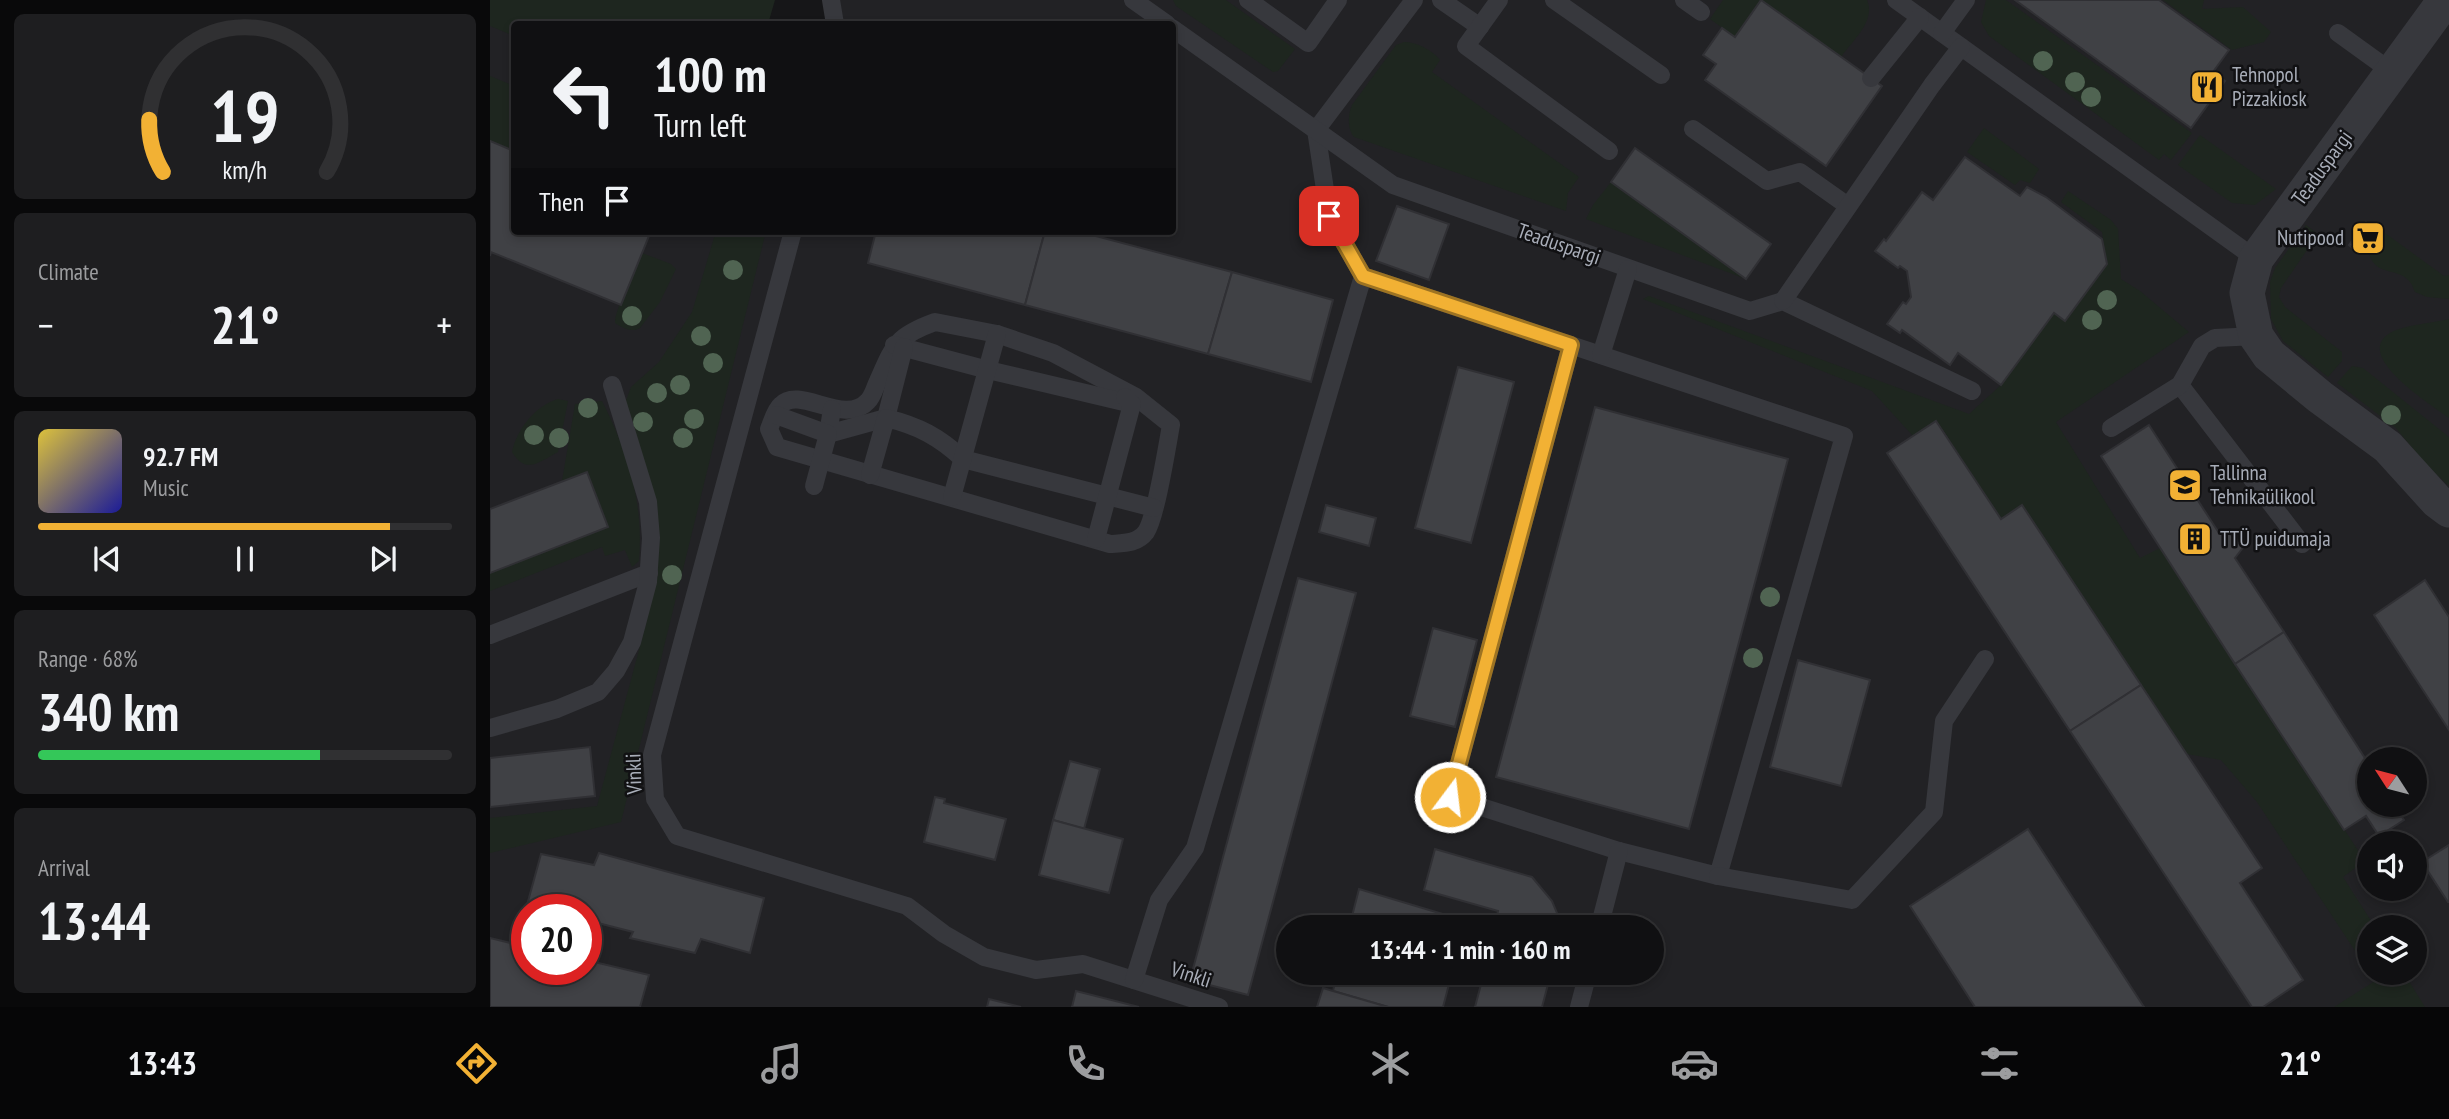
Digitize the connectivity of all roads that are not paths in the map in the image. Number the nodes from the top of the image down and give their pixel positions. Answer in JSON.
{"nodes":[{"id":1,"x":831,"y":0,"type":"edge"},
{"id":2,"x":1248,"y":0,"type":"edge"},
{"id":3,"x":1338,"y":0,"type":"edge"},
{"id":4,"x":1414,"y":0,"type":"edge"},
{"id":5,"x":1441,"y":0,"type":"edge"},
{"id":6,"x":1499,"y":0,"type":"edge"},
{"id":7,"x":1554,"y":0,"type":"edge"},
{"id":8,"x":1684,"y":0,"type":"edge"},
{"id":9,"x":1896,"y":0,"type":"edge"},
{"id":10,"x":1966,"y":0,"type":"edge"},
{"id":11,"x":2445,"y":0,"type":"edge"},
{"id":12,"x":1138,"y":2,"type":"edge"},
{"id":13,"x":1701,"y":12,"type":"dead end"},
{"id":14,"x":1920,"y":17,"type":"junction"},
{"id":15,"x":834,"y":21,"type":"edge"},
{"id":16,"x":1163,"y":21,"type":"edge"},
{"id":17,"x":1480,"y":27,"type":"junction"},
{"id":18,"x":1176,"y":31,"type":"edge"},
{"id":19,"x":1942,"y":33,"type":"junction"},
{"id":20,"x":2338,"y":33,"type":"dead end"},
{"id":21,"x":1961,"y":47,"type":"junction"},
{"id":22,"x":2392,"y":72,"type":"junction"},
{"id":23,"x":1661,"y":75,"type":"dead end"},
{"id":24,"x":1871,"y":78,"type":"dead end"},
{"id":25,"x":1692,"y":129,"type":"dead end"},
{"id":26,"x":1315,"y":130,"type":"junction"},
{"id":27,"x":1609,"y":151,"type":"dead end"},
{"id":28,"x":1849,"y":206,"type":"junction"},
{"id":29,"x":792,"y":235,"type":"edge"},
{"id":30,"x":2256,"y":259,"type":"junction"},
{"id":31,"x":1628,"y":269,"type":"junction"},
{"id":32,"x":1363,"y":276,"type":"junction"},
{"id":33,"x":1783,"y":301,"type":"junction"},
{"id":34,"x":997,"y":334,"type":"junction"},
{"id":35,"x":2256,"y":336,"type":"junction"},
{"id":36,"x":1571,"y":345,"type":"junction"},
{"id":37,"x":899,"y":346,"type":"junction"},
{"id":38,"x":1601,"y":355,"type":"junction"},
{"id":39,"x":988,"y":370,"type":"junction"},
{"id":40,"x":612,"y":385,"type":"dead end"},
{"id":41,"x":2180,"y":385,"type":"junction"},
{"id":42,"x":1116,"y":388,"type":"junction"},
{"id":43,"x":1972,"y":391,"type":"dead end"},
{"id":44,"x":1132,"y":404,"type":"junction"},
{"id":45,"x":832,"y":409,"type":"junction"},
{"id":46,"x":776,"y":415,"type":"junction"},
{"id":47,"x":886,"y":418,"type":"junction"},
{"id":48,"x":2111,"y":428,"type":"dead end"},
{"id":49,"x":828,"y":434,"type":"junction"},
{"id":50,"x":963,"y":459,"type":"junction"},
{"id":51,"x":819,"y":461,"type":"junction"},
{"id":52,"x":870,"y":475,"type":"junction"},
{"id":53,"x":814,"y":486,"type":"dead end"},
{"id":54,"x":952,"y":497,"type":"junction"},
{"id":55,"x":1107,"y":497,"type":"junction"},
{"id":56,"x":1154,"y":508,"type":"junction"},
{"id":57,"x":2449,"y":510,"type":"edge"},
{"id":58,"x":1096,"y":539,"type":"junction"},
{"id":59,"x":2302,"y":544,"type":"dead end"},
{"id":60,"x":649,"y":573,"type":"junction"},
{"id":61,"x":490,"y":635,"type":"edge"},
{"id":62,"x":1985,"y":660,"type":"dead end"},
{"id":63,"x":490,"y":728,"type":"edge"},
{"id":64,"x":1619,"y":851,"type":"junction"},
{"id":65,"x":1718,"y":876,"type":"junction"},
{"id":66,"x":1602,"y":915,"type":"edge"},
{"id":67,"x":1134,"y":980,"type":"junction"},
{"id":68,"x":1585,"y":985,"type":"edge"},
{"id":69,"x":1219,"y":1007,"type":"edge"},
{"id":70,"x":1579,"y":1007,"type":"edge"}],
"edges":[{"from":1,"to":15,"type":"lane"},
{"from":2,"to":3,"type":"lane"},
{"from":4,"to":26,"type":"lane"},
{"from":5,"to":17,"type":"lane"},
{"from":6,"to":17,"type":"lane"},
{"from":7,"to":23,"type":"lane"},
{"from":8,"to":13,"type":"lane"},
{"from":9,"to":14,"type":"lane"},
{"from":10,"to":19,"type":"lane"},
{"from":11,"to":22,"type":"street","name":"Teaduspargi"},
{"from":12,"to":16,"type":"lane"},
{"from":14,"to":19,"type":"lane"},
{"from":14,"to":24,"type":"lane"},
{"from":17,"to":27,"type":"lane"},
{"from":18,"to":26,"type":"lane","name":"Teaduspargi"},
{"from":19,"to":21,"type":"lane"},
{"from":20,"to":22,"type":"lane"},
{"from":21,"to":28,"type":"lane"},
{"from":21,"to":30,"type":"lane"},
{"from":22,"to":30,"type":"street","name":"Teaduspargi"},
{"from":25,"to":28,"type":"lane"},
{"from":26,"to":31,"type":"lane","name":"Teaduspargi"},
{"from":26,"to":32,"type":"lane"},
{"from":28,"to":33,"type":"lane"},
{"from":29,"to":67,"type":"lane","name":"Vinkli"},
{"from":30,"to":35,"type":"street","name":"Teaduspargi"},
{"from":31,"to":33,"type":"lane","name":"Teaduspargi"},
{"from":31,"to":38,"type":"lane"},
{"from":32,"to":36,"type":"lane"},
{"from":32,"to":67,"type":"lane"},
{"from":33,"to":43,"type":"lane"},
{"from":34,"to":37,"type":"lane"},
{"from":34,"to":39,"type":"lane"},
{"from":34,"to":42,"type":"lane"},
{"from":35,"to":41,"type":"lane"},
{"from":35,"to":57,"type":"street"},
{"from":36,"to":38,"type":"lane"},
{"from":36,"to":64,"type":"lane"},
{"from":37,"to":39,"type":"lane"},
{"from":37,"to":45,"type":"lane"},
{"from":37,"to":47,"type":"lane"},
{"from":38,"to":65,"type":"lane"},
{"from":39,"to":44,"type":"lane"},
{"from":39,"to":50,"type":"lane"},
{"from":40,"to":60,"type":"lane"},
{"from":41,"to":48,"type":"lane"},
{"from":41,"to":59,"type":"lane"},
{"from":42,"to":44,"type":"lane"},
{"from":42,"to":56,"type":"lane"},
{"from":44,"to":55,"type":"lane"},
{"from":45,"to":46,"type":"lane"},
{"from":45,"to":49,"type":"lane"},
{"from":46,"to":49,"type":"lane"},
{"from":46,"to":51,"type":"lane"},
{"from":47,"to":49,"type":"lane"},
{"from":47,"to":50,"type":"lane"},
{"from":47,"to":52,"type":"lane"},
{"from":49,"to":51,"type":"lane"},
{"from":50,"to":54,"type":"lane"},
{"from":50,"to":55,"type":"lane"},
{"from":51,"to":52,"type":"lane"},
{"from":51,"to":53,"type":"lane"},
{"from":52,"to":54,"type":"lane"},
{"from":54,"to":58,"type":"lane"},
{"from":55,"to":56,"type":"lane"},
{"from":55,"to":58,"type":"lane"},
{"from":56,"to":58,"type":"lane"},
{"from":60,"to":61,"type":"lane"},
{"from":60,"to":63,"type":"lane"},
{"from":62,"to":65,"type":"lane"},
{"from":64,"to":65,"type":"lane"},
{"from":64,"to":66,"type":"lane"},
{"from":67,"to":69,"type":"lane","name":"Vinkli"},
{"from":68,"to":70,"type":"lane"}]}
